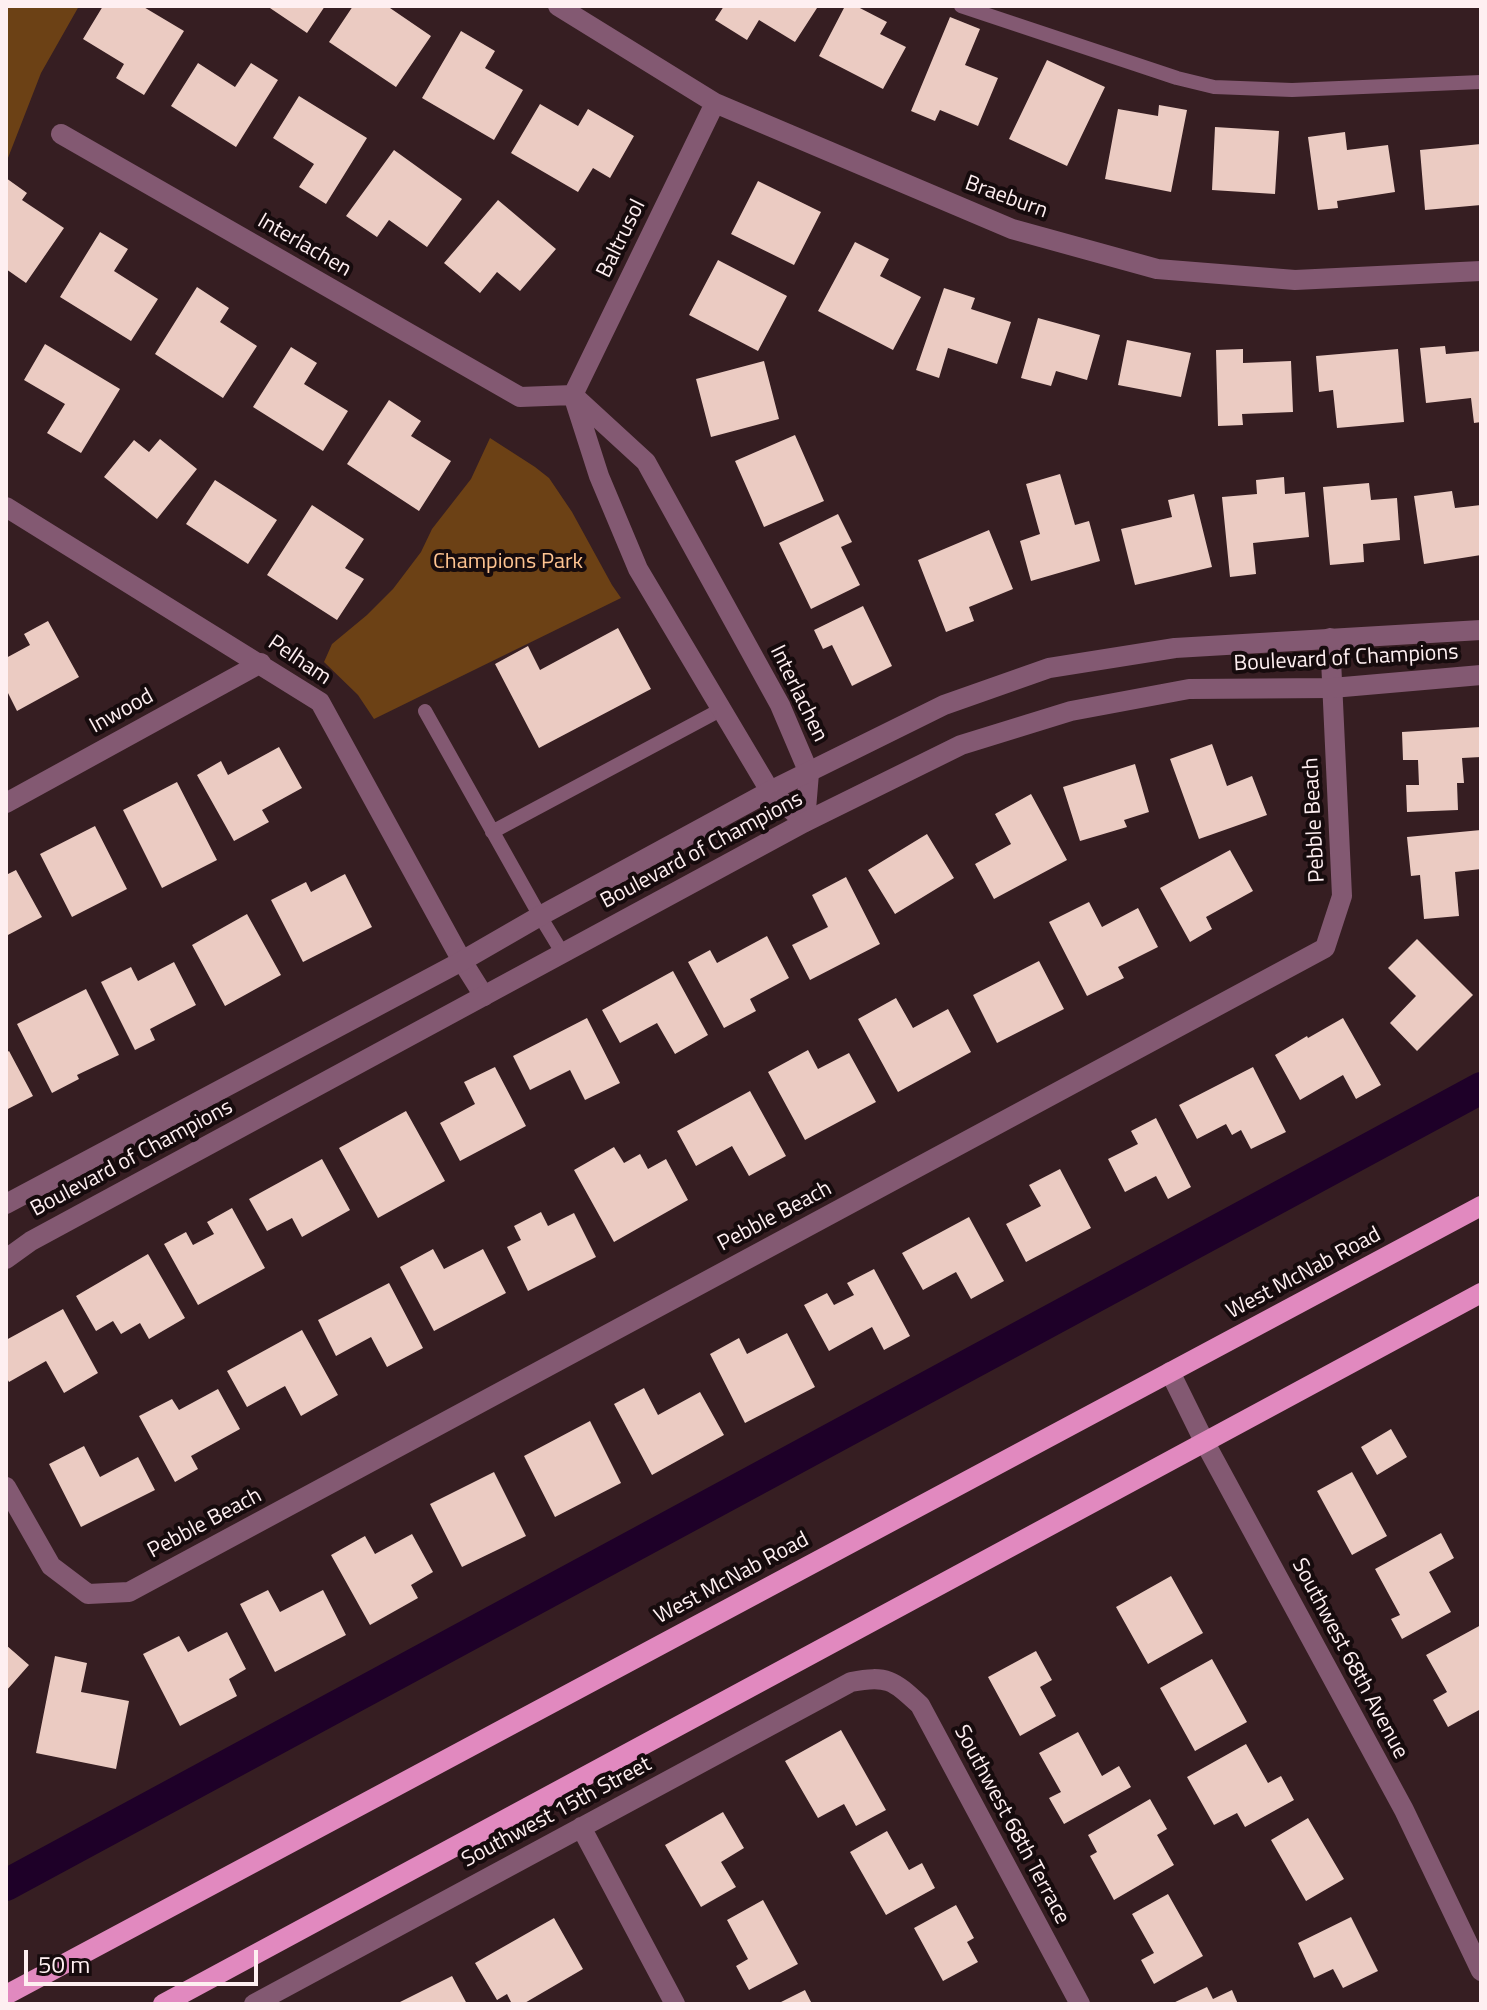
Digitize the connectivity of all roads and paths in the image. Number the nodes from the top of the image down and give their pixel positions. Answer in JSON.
{"nodes":[{"id":1,"x":558,"y":6,"type":"edge"},
{"id":2,"x":961,"y":6,"type":"edge"},
{"id":3,"x":1481,"y":82,"type":"edge"},
{"id":4,"x":715,"y":103,"type":"junction"},
{"id":5,"x":61,"y":134,"type":"dead end"},
{"id":6,"x":1481,"y":271,"type":"edge"},
{"id":7,"x":573,"y":395,"type":"junction"},
{"id":8,"x":6,"y":507,"type":"edge"},
{"id":9,"x":1481,"y":630,"type":"edge"},
{"id":10,"x":1330,"y":638,"type":"junction"},
{"id":11,"x":261,"y":663,"type":"junction"},
{"id":12,"x":1481,"y":675,"type":"edge"},
{"id":13,"x":1332,"y":688,"type":"junction"},
{"id":14,"x":722,"y":709,"type":"junction"},
{"id":15,"x":425,"y":711,"type":"dead end"},
{"id":16,"x":809,"y":773,"type":"junction"},
{"id":17,"x":770,"y":791,"type":"junction"},
{"id":18,"x":6,"y":803,"type":"edge"},
{"id":19,"x":805,"y":822,"type":"junction"},
{"id":20,"x":492,"y":832,"type":"junction"},
{"id":21,"x":540,"y":916,"type":"junction"},
{"id":22,"x":563,"y":954,"type":"junction"},
{"id":23,"x":462,"y":961,"type":"junction"},
{"id":24,"x":484,"y":996,"type":"junction"},
{"id":25,"x":6,"y":1204,"type":"edge"},
{"id":26,"x":1481,"y":1206,"type":"edge"},
{"id":27,"x":6,"y":1259,"type":"edge"},
{"id":28,"x":1481,"y":1293,"type":"edge"},
{"id":29,"x":1170,"y":1372,"type":"junction"},
{"id":30,"x":1204,"y":1441,"type":"junction"},
{"id":31,"x":6,"y":1487,"type":"edge"},
{"id":32,"x":888,"y":1679,"type":"joint"},
{"id":33,"x":581,"y":1827,"type":"junction"},
{"id":34,"x":1481,"y":1971,"type":"edge"},
{"id":35,"x":6,"y":1995,"type":"edge"},
{"id":36,"x":163,"y":2004,"type":"edge"},
{"id":37,"x":254,"y":2004,"type":"edge"},
{"id":38,"x":675,"y":2004,"type":"edge"},
{"id":39,"x":1080,"y":2004,"type":"edge"}],
"edges":[{"from":1,"to":4,"type":"street","name":"Braeburn"},
{"from":2,"to":3,"type":"lane"},
{"from":4,"to":6,"type":"street","name":"Braeburn"},
{"from":4,"to":7,"type":"street","name":"Baltrusol"},
{"from":5,"to":7,"type":"street","name":"Interlachen"},
{"from":7,"to":14,"type":"street"},
{"from":7,"to":16,"type":"street","name":"Interlachen"},
{"from":8,"to":11,"type":"street","name":"Pelham"},
{"from":9,"to":10,"type":"street","name":"Boulevard of Champions"},
{"from":10,"to":13,"type":"street","name":"Pebble Beach"},
{"from":10,"to":16,"type":"street","name":"Boulevard of Champions"},
{"from":11,"to":18,"type":"street","name":"Inwood"},
{"from":11,"to":23,"type":"street","name":"Pelham"},
{"from":12,"to":13,"type":"street","name":"Boulevard of Champions"},
{"from":13,"to":19,"type":"street","name":"Boulevard of Champions"},
{"from":13,"to":31,"type":"street","name":"Pebble Beach"},
{"from":14,"to":17,"type":"street"},
{"from":14,"to":20,"type":"lane"},
{"from":15,"to":20,"type":"lane"},
{"from":16,"to":17,"type":"street","name":"Boulevard of Champions"},
{"from":16,"to":19,"type":"street","name":"Interlachen"},
{"from":17,"to":19,"type":"street"},
{"from":17,"to":21,"type":"street","name":"Boulevard of Champions"},
{"from":19,"to":22,"type":"street","name":"Boulevard of Champions"},
{"from":20,"to":21,"type":"lane"},
{"from":21,"to":22,"type":"lane"},
{"from":21,"to":23,"type":"street","name":"Boulevard of Champions"},
{"from":22,"to":24,"type":"street","name":"Boulevard of Champions"},
{"from":23,"to":24,"type":"street","name":"Pelham"},
{"from":23,"to":25,"type":"street","name":"Boulevard of Champions"},
{"from":24,"to":27,"type":"street","name":"Boulevard of Champions"},
{"from":26,"to":29,"type":"main road","name":"West McNab Road"},
{"from":28,"to":30,"type":"main road"},
{"from":29,"to":30,"type":"street","name":"Southwest 68th Avenue"},
{"from":29,"to":35,"type":"main road","name":"West McNab Road"},
{"from":30,"to":34,"type":"street","name":"Southwest 68th Avenue"},
{"from":30,"to":36,"type":"main road"},
{"from":32,"to":33,"type":"street","name":"Southwest 15th Street"},
{"from":32,"to":39,"type":"street","name":"Southwest 68th Terrace"},
{"from":33,"to":37,"type":"street","name":"Southwest 15th Street"},
{"from":33,"to":38,"type":"street"}]}
